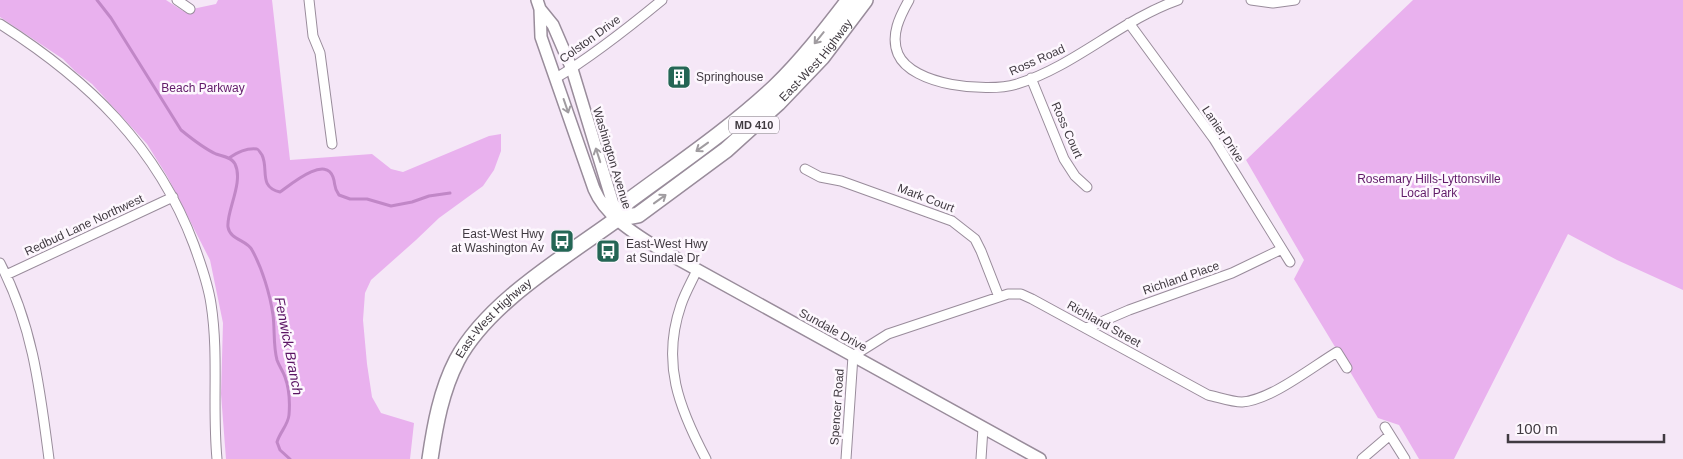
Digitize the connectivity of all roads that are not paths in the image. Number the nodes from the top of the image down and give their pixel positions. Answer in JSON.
{"nodes":[{"id":1,"x":178,"y":0,"type":"edge"},
{"id":2,"x":309,"y":0,"type":"edge"},
{"id":3,"x":662,"y":0,"type":"edge"},
{"id":4,"x":849,"y":0,"type":"edge"},
{"id":5,"x":865,"y":0,"type":"edge"},
{"id":6,"x":909,"y":0,"type":"edge"},
{"id":7,"x":1178,"y":0,"type":"edge"},
{"id":8,"x":1251,"y":0,"type":"edge"},
{"id":9,"x":1295,"y":0,"type":"edge"},
{"id":10,"x":538,"y":4,"type":"edge"},
{"id":11,"x":190,"y":9,"type":"dead end"},
{"id":12,"x":1129,"y":23,"type":"junction"},
{"id":13,"x":0,"y":24,"type":"edge"},
{"id":14,"x":572,"y":69,"type":"junction"},
{"id":15,"x":556,"y":78,"type":"junction"},
{"id":16,"x":1031,"y":78,"type":"junction"},
{"id":17,"x":332,"y":144,"type":"dead end"},
{"id":18,"x":805,"y":168,"type":"dead end"},
{"id":19,"x":1087,"y":187,"type":"dead end"},
{"id":20,"x":173,"y":197,"type":"junction"},
{"id":21,"x":617,"y":219,"type":"junction"},
{"id":22,"x":1282,"y":249,"type":"junction"},
{"id":23,"x":1290,"y":262,"type":"dead end"},
{"id":24,"x":0,"y":263,"type":"edge"},
{"id":25,"x":697,"y":270,"type":"junction"},
{"id":26,"x":6,"y":275,"type":"junction"},
{"id":27,"x":999,"y":296,"type":"junction"},
{"id":28,"x":1086,"y":328,"type":"junction"},
{"id":29,"x":853,"y":356,"type":"junction"},
{"id":30,"x":1348,"y":368,"type":"dead end"},
{"id":31,"x":1385,"y":427,"type":"dead end"},
{"id":32,"x":983,"y":428,"type":"junction"},
{"id":33,"x":1390,"y":435,"type":"junction"},
{"id":34,"x":49,"y":459,"type":"edge"},
{"id":35,"x":218,"y":459,"type":"edge"},
{"id":36,"x":430,"y":459,"type":"edge"},
{"id":37,"x":706,"y":459,"type":"edge"},
{"id":38,"x":846,"y":459,"type":"edge"},
{"id":39,"x":981,"y":459,"type":"edge"},
{"id":40,"x":1040,"y":459,"type":"edge"},
{"id":41,"x":1362,"y":459,"type":"edge"},
{"id":42,"x":1405,"y":459,"type":"edge"}],
"edges":[{"from":1,"to":11,"type":"street"},
{"from":2,"to":17,"type":"street"},
{"from":3,"to":14,"type":"street","name":"Colston Drive"},
{"from":4,"to":21,"type":"main road","name":"East-West Highway","number":"MD 410","one_way":true},
{"from":21,"to":5,"type":"main road","name":"East-West Highway","number":"MD 410","one_way":true},
{"from":6,"to":16,"type":"street","name":"Ross Road"},
{"from":7,"to":12,"type":"street","name":"Ross Road"},
{"from":8,"to":9,"type":"street"},
{"from":10,"to":14,"type":"street","name":"Washington Avenue"},
{"from":10,"to":15,"type":"street","name":"Washington Avenue"},
{"from":12,"to":16,"type":"street","name":"Ross Road"},
{"from":12,"to":22,"type":"street","name":"Lanier Drive"},
{"from":13,"to":20,"type":"street"},
{"from":14,"to":15,"type":"street","name":"Colston Drive"},
{"from":21,"to":14,"type":"street","name":"Washington Avenue","one_way":true},
{"from":15,"to":21,"type":"street","name":"Washington Avenue","one_way":true},
{"from":16,"to":19,"type":"street","name":"Ross Court"},
{"from":18,"to":27,"type":"street","name":"Mark Court"},
{"from":20,"to":26,"type":"street","name":"Redbud Lane Northwest"},
{"from":20,"to":35,"type":"street"},
{"from":21,"to":25,"type":"street","name":"Sundale Drive"},
{"from":21,"to":36,"type":"main road","name":"East-West Highway","number":"MD 410"},
{"from":22,"to":23,"type":"street","name":"Lanier Drive"},
{"from":22,"to":28,"type":"street","name":"Richland Place"},
{"from":24,"to":26,"type":"street"},
{"from":25,"to":29,"type":"street","name":"Sundale Drive"},
{"from":25,"to":37,"type":"street"},
{"from":26,"to":34,"type":"street"},
{"from":27,"to":28,"type":"street","name":"Richland Street"},
{"from":27,"to":29,"type":"street","name":"Richland Street"},
{"from":28,"to":30,"type":"street","name":"Richland Street"},
{"from":29,"to":32,"type":"street","name":"Sundale Drive"},
{"from":29,"to":38,"type":"street","name":"Spencer Road"},
{"from":31,"to":33,"type":"street"},
{"from":32,"to":39,"type":"street"},
{"from":32,"to":40,"type":"street","name":"Sundale Drive"},
{"from":33,"to":41,"type":"street"},
{"from":33,"to":42,"type":"street"}]}
